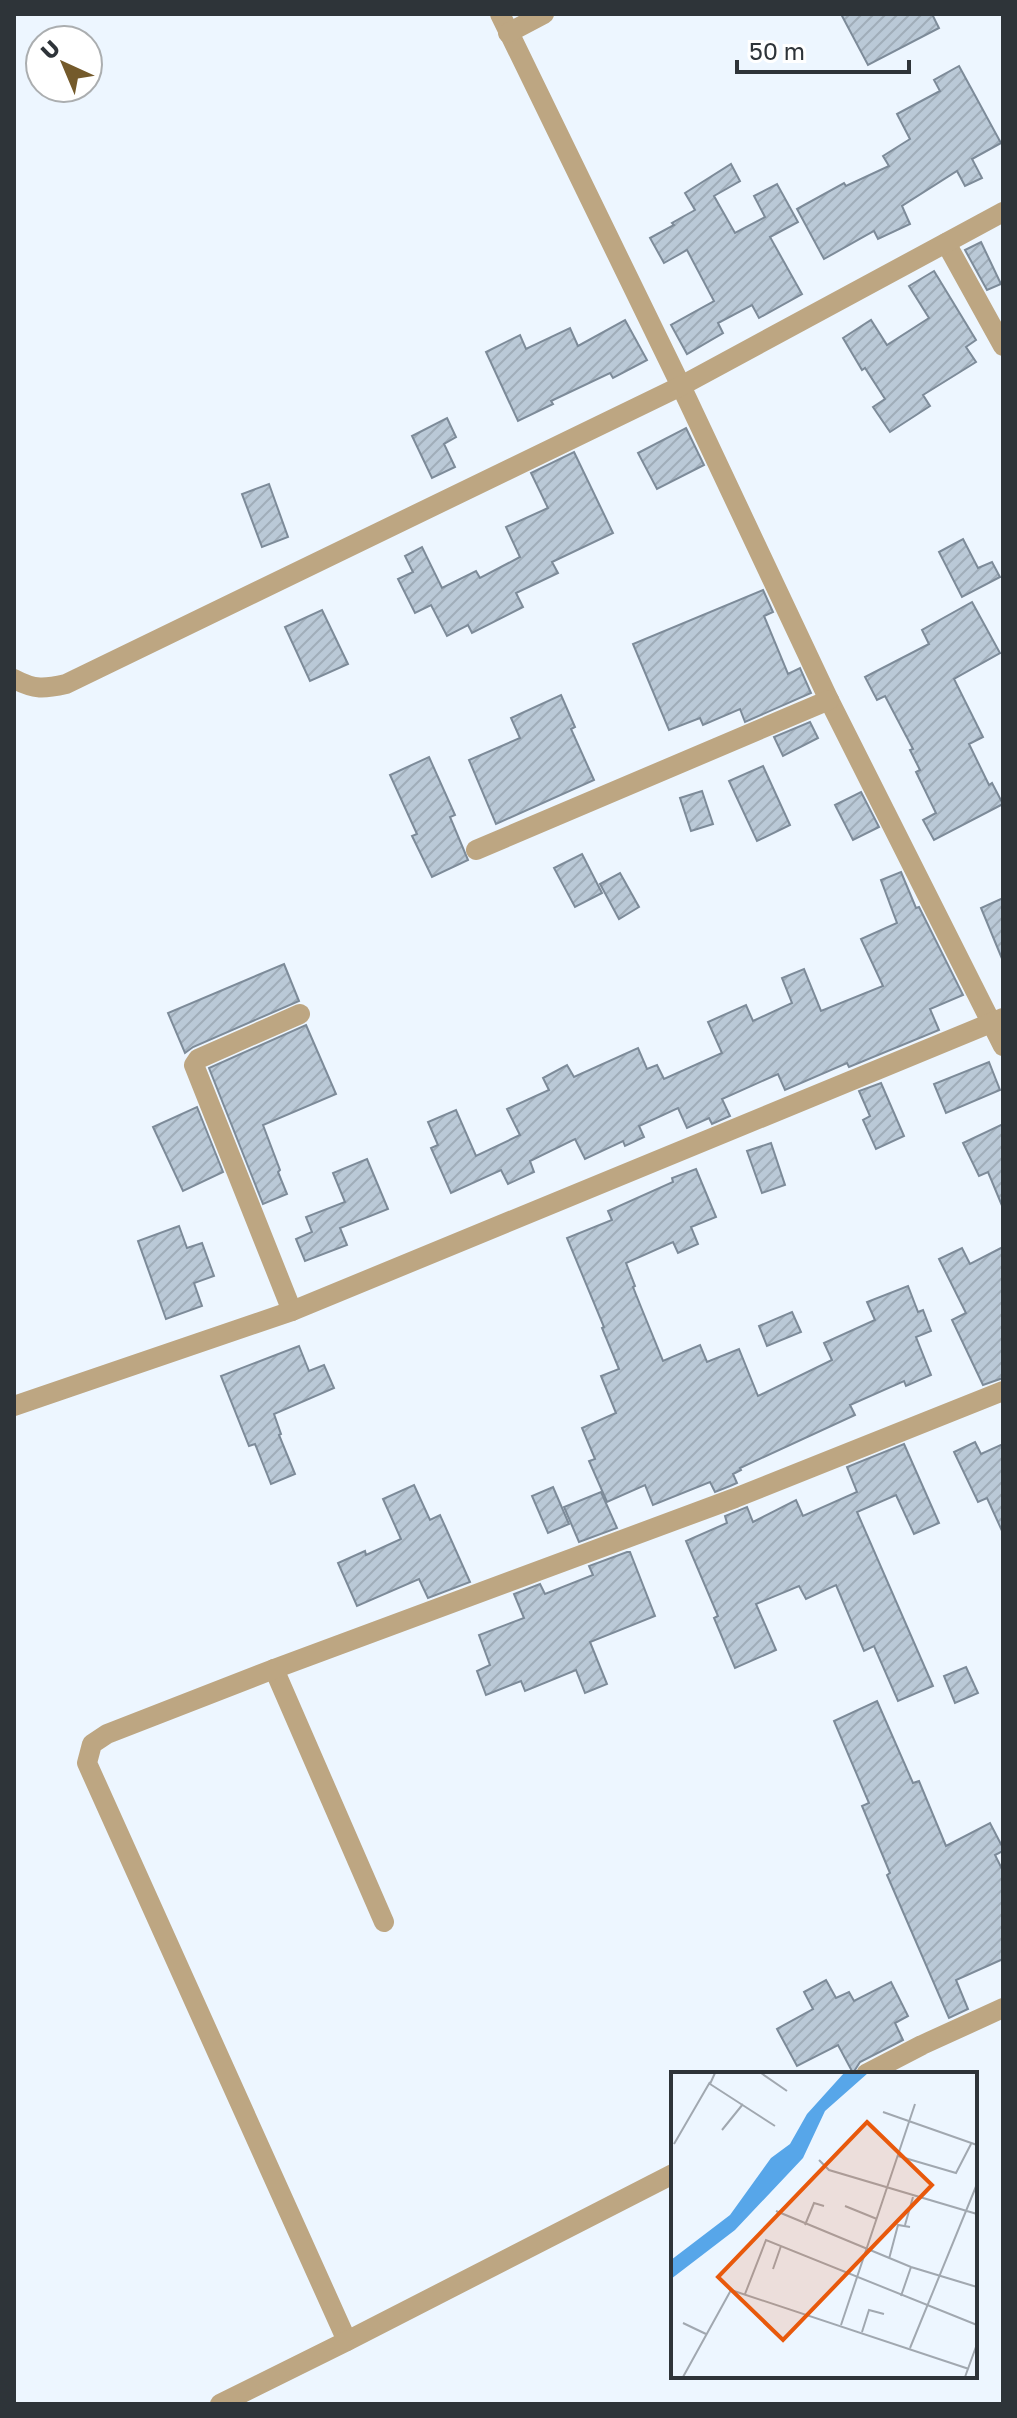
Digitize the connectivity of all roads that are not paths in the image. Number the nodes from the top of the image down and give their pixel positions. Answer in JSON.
{"nodes":[{"id":1,"x":544,"y":14,"type":"edge"},
{"id":2,"x":504,"y":23,"type":"edge"},
{"id":3,"x":1003,"y":212,"type":"edge"},
{"id":4,"x":946,"y":243,"type":"junction"},
{"id":5,"x":1003,"y":346,"type":"edge"},
{"id":6,"x":681,"y":386,"type":"junction"},
{"id":7,"x":14,"y":679,"type":"edge"},
{"id":8,"x":829,"y":700,"type":"junction"},
{"id":9,"x":476,"y":850,"type":"dead end"},
{"id":10,"x":300,"y":1014,"type":"dead end"},
{"id":11,"x":998,"y":1020,"type":"edge"},
{"id":12,"x":1003,"y":1046,"type":"edge"},
{"id":13,"x":292,"y":1311,"type":"junction"},
{"id":14,"x":1003,"y":1391,"type":"edge"},
{"id":15,"x":14,"y":1406,"type":"edge"},
{"id":16,"x":274,"y":1669,"type":"junction"},
{"id":17,"x":384,"y":1922,"type":"dead end"},
{"id":18,"x":1003,"y":2008,"type":"edge"},
{"id":19,"x":870,"y":2072,"type":"edge"},
{"id":20,"x":671,"y":2175,"type":"edge"},
{"id":21,"x":347,"y":2341,"type":"junction"},
{"id":22,"x":220,"y":2404,"type":"edge"}],
"edges":[{"from":1,"to":2,"type":"street"},
{"from":2,"to":6,"type":"street"},
{"from":3,"to":4,"type":"street"},
{"from":4,"to":5,"type":"street"},
{"from":4,"to":6,"type":"street"},
{"from":6,"to":7,"type":"street"},
{"from":6,"to":8,"type":"street"},
{"from":8,"to":9,"type":"street"},
{"from":8,"to":11,"type":"street"},
{"from":10,"to":13,"type":"street"},
{"from":11,"to":12,"type":"street"},
{"from":11,"to":13,"type":"street"},
{"from":13,"to":15,"type":"street"},
{"from":14,"to":16,"type":"street"},
{"from":16,"to":17,"type":"street"},
{"from":16,"to":21,"type":"street"},
{"from":18,"to":19,"type":"street"},
{"from":20,"to":21,"type":"street"},
{"from":21,"to":22,"type":"street"}]}
